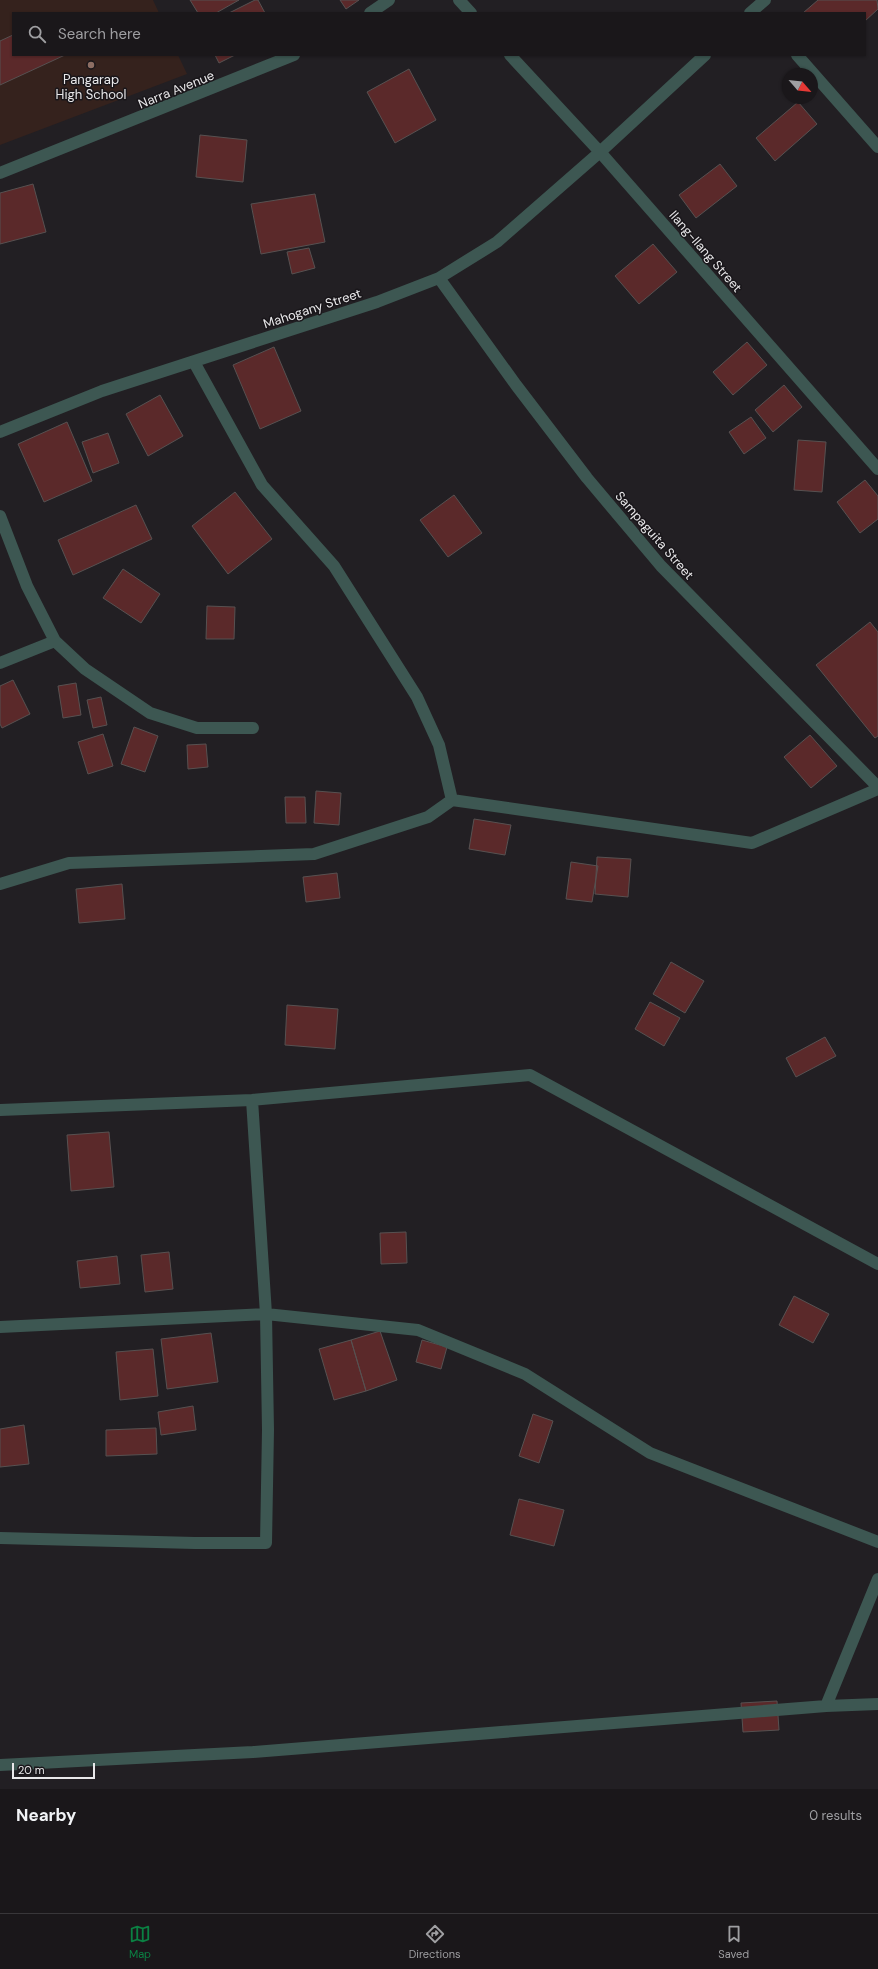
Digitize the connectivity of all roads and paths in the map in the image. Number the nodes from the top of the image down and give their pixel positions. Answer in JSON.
{"nodes":[{"id":1,"x":389,"y":0,"type":"edge"},
{"id":2,"x":459,"y":0,"type":"edge"},
{"id":3,"x":371,"y":12,"type":"edge"},
{"id":4,"x":470,"y":12,"type":"edge"},
{"id":5,"x":292,"y":56,"type":"edge"},
{"id":6,"x":511,"y":56,"type":"edge"},
{"id":7,"x":704,"y":56,"type":"edge"},
{"id":8,"x":798,"y":56,"type":"edge"},
{"id":9,"x":878,"y":147,"type":"edge"},
{"id":10,"x":600,"y":152,"type":"junction"},
{"id":11,"x":0,"y":173,"type":"edge"},
{"id":12,"x":439,"y":278,"type":"junction"},
{"id":13,"x":194,"y":362,"type":"junction"},
{"id":14,"x":0,"y":432,"type":"edge"},
{"id":15,"x":878,"y":468,"type":"edge"},
{"id":16,"x":0,"y":516,"type":"edge"},
{"id":17,"x":56,"y":641,"type":"junction"},
{"id":18,"x":0,"y":663,"type":"edge"},
{"id":19,"x":253,"y":728,"type":"dead end"},
{"id":20,"x":878,"y":788,"type":"edge"},
{"id":21,"x":452,"y":800,"type":"junction"},
{"id":22,"x":0,"y":884,"type":"edge"},
{"id":23,"x":252,"y":1100,"type":"junction"},
{"id":24,"x":0,"y":1110,"type":"edge"},
{"id":25,"x":878,"y":1264,"type":"edge"},
{"id":26,"x":266,"y":1314,"type":"junction"},
{"id":27,"x":0,"y":1327,"type":"edge"},
{"id":28,"x":0,"y":1538,"type":"edge"},
{"id":29,"x":878,"y":1542,"type":"edge"},
{"id":30,"x":878,"y":1580,"type":"edge"},
{"id":31,"x":878,"y":1704,"type":"edge"},
{"id":32,"x":826,"y":1706,"type":"junction"},
{"id":33,"x":0,"y":1765,"type":"edge"}],
"edges":[{"from":1,"to":3,"type":"street"},
{"from":2,"to":4,"type":"street"},
{"from":5,"to":11,"type":"street","name":"Narra Avenue"},
{"from":6,"to":10,"type":"street","name":"Ilang-Ilang Street"},
{"from":7,"to":10,"type":"street","name":"Mahogany Street"},
{"from":8,"to":9,"type":"street"},
{"from":10,"to":12,"type":"street","name":"Mahogany Street"},
{"from":10,"to":15,"type":"street","name":"Ilang-Ilang Street"},
{"from":12,"to":13,"type":"street","name":"Mahogany Street"},
{"from":12,"to":20,"type":"street","name":"Sampaguita Street"},
{"from":13,"to":14,"type":"street","name":"Mahogany Street"},
{"from":13,"to":21,"type":"street"},
{"from":16,"to":17,"type":"street"},
{"from":17,"to":18,"type":"street"},
{"from":17,"to":19,"type":"street"},
{"from":20,"to":21,"type":"street"},
{"from":21,"to":22,"type":"street"},
{"from":23,"to":24,"type":"street"},
{"from":23,"to":25,"type":"street"},
{"from":23,"to":26,"type":"street"},
{"from":26,"to":27,"type":"street"},
{"from":26,"to":28,"type":"street"},
{"from":26,"to":29,"type":"street"},
{"from":30,"to":32,"type":"street"},
{"from":31,"to":32,"type":"street"},
{"from":32,"to":33,"type":"street"}]}
